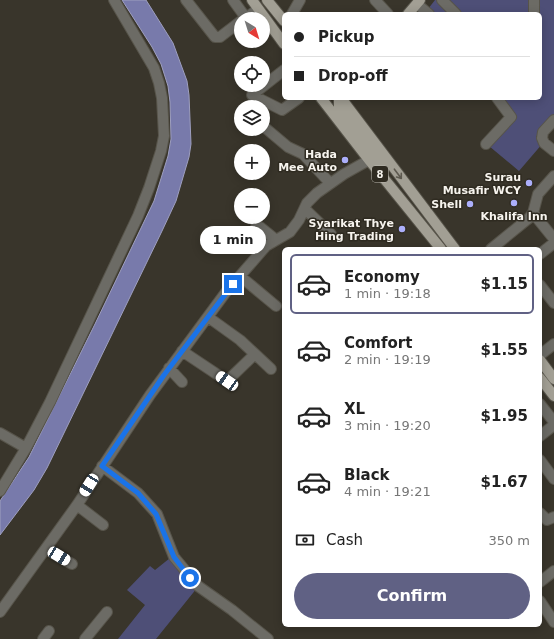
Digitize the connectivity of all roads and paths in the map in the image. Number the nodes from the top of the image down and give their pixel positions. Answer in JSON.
{"nodes":[{"id":1,"x":114,"y":0,"type":"edge"},
{"id":2,"x":186,"y":0,"type":"edge"},
{"id":3,"x":232,"y":0,"type":"edge"},
{"id":4,"x":252,"y":0,"type":"edge"},
{"id":5,"x":267,"y":0,"type":"edge"},
{"id":6,"x":300,"y":0,"type":"edge"},
{"id":7,"x":375,"y":0,"type":"edge"},
{"id":8,"x":442,"y":0,"type":"edge"},
{"id":9,"x":534,"y":0,"type":"edge"},
{"id":10,"x":419,"y":2,"type":"edge"},
{"id":11,"x":258,"y":9,"type":"junction"},
{"id":12,"x":240,"y":12,"type":"edge"},
{"id":13,"x":254,"y":12,"type":"edge"},
{"id":14,"x":293,"y":12,"type":"edge"},
{"id":15,"x":386,"y":12,"type":"edge"},
{"id":16,"x":410,"y":12,"type":"edge"},
{"id":17,"x":427,"y":12,"type":"edge"},
{"id":18,"x":454,"y":12,"type":"edge"},
{"id":19,"x":534,"y":12,"type":"edge"},
{"id":20,"x":282,"y":19,"type":"edge"},
{"id":21,"x":234,"y":26,"type":"edge"},
{"id":22,"x":282,"y":40,"type":"edge"},
{"id":23,"x":282,"y":73,"type":"edge"},
{"id":24,"x":296,"y":100,"type":"edge"},
{"id":25,"x":323,"y":100,"type":"edge"},
{"id":26,"x":340,"y":100,"type":"edge"},
{"id":27,"x":342,"y":100,"type":"edge"},
{"id":28,"x":352,"y":100,"type":"edge"},
{"id":29,"x":498,"y":100,"type":"edge"},
{"id":30,"x":554,"y":120,"type":"edge"},
{"id":31,"x":270,"y":132,"type":"edge"},
{"id":32,"x":486,"y":144,"type":"dead end"},
{"id":33,"x":379,"y":148,"type":"junction"},
{"id":34,"x":554,"y":151,"type":"edge"},
{"id":35,"x":369,"y":160,"type":"junction"},
{"id":36,"x":554,"y":176,"type":"edge"},
{"id":37,"x":330,"y":184,"type":"junction"},
{"id":38,"x":305,"y":209,"type":"junction"},
{"id":39,"x":411,"y":212,"type":"junction"},
{"id":40,"x":533,"y":213,"type":"junction"},
{"id":41,"x":256,"y":226,"type":"dead end"},
{"id":42,"x":331,"y":234,"type":"dead end"},
{"id":43,"x":552,"y":234,"type":"edge"},
{"id":44,"x":276,"y":240,"type":"junction"},
{"id":45,"x":554,"y":243,"type":"edge"},
{"id":46,"x":439,"y":247,"type":"edge"},
{"id":47,"x":453,"y":247,"type":"edge"},
{"id":48,"x":494,"y":247,"type":"edge"},
{"id":49,"x":542,"y":252,"type":"edge"},
{"id":50,"x":240,"y":276,"type":"junction"},
{"id":51,"x":542,"y":288,"type":"edge"},
{"id":52,"x":554,"y":303,"type":"edge"},
{"id":53,"x":276,"y":306,"type":"dead end"},
{"id":54,"x":208,"y":317,"type":"junction"},
{"id":55,"x":554,"y":344,"type":"edge"},
{"id":56,"x":182,"y":351,"type":"junction"},
{"id":57,"x":542,"y":353,"type":"edge"},
{"id":58,"x":255,"y":354,"type":"junction"},
{"id":59,"x":542,"y":363,"type":"edge"},
{"id":60,"x":169,"y":368,"type":"junction"},
{"id":61,"x":271,"y":370,"type":"dead end"},
{"id":62,"x":554,"y":379,"type":"edge"},
{"id":63,"x":542,"y":381,"type":"edge"},
{"id":64,"x":182,"y":382,"type":"dead end"},
{"id":65,"x":554,"y":396,"type":"edge"},
{"id":66,"x":542,"y":407,"type":"edge"},
{"id":67,"x":554,"y":424,"type":"edge"},
{"id":68,"x":0,"y":433,"type":"edge"},
{"id":69,"x":542,"y":434,"type":"edge"},
{"id":70,"x":26,"y":448,"type":"junction"},
{"id":71,"x":542,"y":463,"type":"edge"},
{"id":72,"x":102,"y":466,"type":"junction"},
{"id":73,"x":554,"y":479,"type":"edge"},
{"id":74,"x":0,"y":491,"type":"edge"},
{"id":75,"x":77,"y":505,"type":"junction"},
{"id":76,"x":542,"y":515,"type":"edge"},
{"id":77,"x":554,"y":517,"type":"edge"},
{"id":78,"x":103,"y":524,"type":"dead end"},
{"id":79,"x":46,"y":549,"type":"junction"},
{"id":80,"x":72,"y":564,"type":"dead end"},
{"id":81,"x":554,"y":571,"type":"edge"},
{"id":82,"x":542,"y":580,"type":"edge"},
{"id":83,"x":542,"y":604,"type":"edge"},
{"id":84,"x":0,"y":612,"type":"edge"},
{"id":85,"x":107,"y":612,"type":"dead end"},
{"id":86,"x":554,"y":622,"type":"edge"},
{"id":87,"x":49,"y":630,"type":"dead end"},
{"id":88,"x":43,"y":639,"type":"edge"},
{"id":89,"x":85,"y":639,"type":"edge"},
{"id":90,"x":268,"y":639,"type":"edge"}],
"edges":[{"from":1,"to":70,"type":"street"},
{"from":2,"to":21,"type":"street"},
{"from":3,"to":12,"type":"street"},
{"from":4,"to":11,"type":"main road"},
{"from":5,"to":20,"type":"main road"},
{"from":6,"to":14,"type":"street"},
{"from":7,"to":15,"type":"street"},
{"from":8,"to":18,"type":"street"},
{"from":9,"to":19,"type":"street"},
{"from":10,"to":16,"type":"main road"},
{"from":10,"to":17,"type":"street"},
{"from":11,"to":13,"type":"street"},
{"from":11,"to":22,"type":"main road"},
{"from":23,"to":24,"type":"street"},
{"from":25,"to":35,"type":"main road","number":"8"},
{"from":26,"to":39,"type":"main road"},
{"from":27,"to":33,"type":"main road","number":"8"},
{"from":28,"to":33,"type":"main road"},
{"from":29,"to":32,"type":"street"},
{"from":30,"to":34,"type":"street"},
{"from":31,"to":37,"type":"street"},
{"from":33,"to":47,"type":"main road","number":"8","one_way":true},
{"from":35,"to":37,"type":"street"},
{"from":35,"to":39,"type":"main road","number":"8"},
{"from":36,"to":40,"type":"street"},
{"from":37,"to":38,"type":"street"},
{"from":38,"to":42,"type":"street"},
{"from":38,"to":44,"type":"street"},
{"from":39,"to":46,"type":"main road","number":"8"},
{"from":40,"to":43,"type":"street"},
{"from":40,"to":48,"type":"street"},
{"from":41,"to":44,"type":"street"},
{"from":44,"to":50,"type":"street"},
{"from":45,"to":49,"type":"street"},
{"from":50,"to":53,"type":"street"},
{"from":50,"to":54,"type":"street"},
{"from":51,"to":52,"type":"street"},
{"from":54,"to":56,"type":"street"},
{"from":54,"to":58,"type":"street"},
{"from":55,"to":57,"type":"street"},
{"from":56,"to":58,"type":"street"},
{"from":56,"to":60,"type":"street"},
{"from":58,"to":61,"type":"street"},
{"from":59,"to":62,"type":"main road"},
{"from":60,"to":64,"type":"street"},
{"from":60,"to":72,"type":"street"},
{"from":63,"to":65,"type":"main road"},
{"from":66,"to":67,"type":"street"},
{"from":67,"to":69,"type":"street"},
{"from":68,"to":70,"type":"street"},
{"from":70,"to":74,"type":"street"},
{"from":71,"to":73,"type":"street"},
{"from":72,"to":75,"type":"street"},
{"from":72,"to":90,"type":"street"},
{"from":75,"to":78,"type":"street"},
{"from":75,"to":79,"type":"street"},
{"from":76,"to":77,"type":"street"},
{"from":79,"to":80,"type":"street"},
{"from":79,"to":84,"type":"street"},
{"from":81,"to":82,"type":"street"},
{"from":83,"to":86,"type":"street"},
{"from":85,"to":89,"type":"street"},
{"from":87,"to":88,"type":"street"}]}
